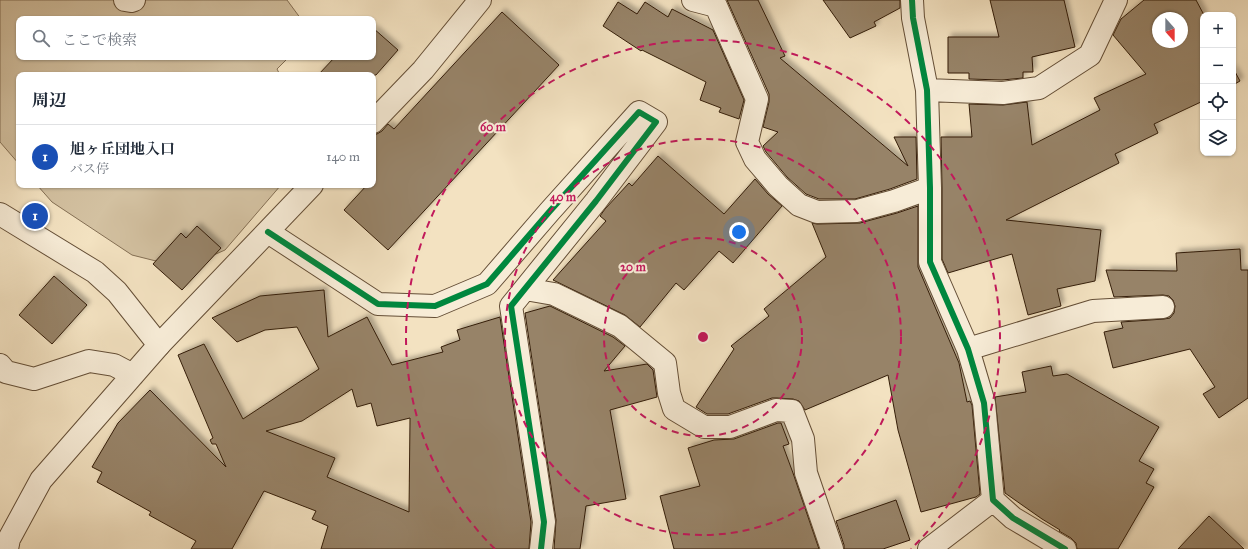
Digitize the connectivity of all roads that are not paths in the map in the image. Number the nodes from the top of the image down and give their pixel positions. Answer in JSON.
{"nodes":[{"id":1,"x":124,"y":0,"type":"edge"},
{"id":2,"x":134,"y":0,"type":"edge"},
{"id":3,"x":480,"y":0,"type":"edge"},
{"id":4,"x":693,"y":0,"type":"edge"},
{"id":5,"x":912,"y":0,"type":"edge"},
{"id":6,"x":1116,"y":0,"type":"edge"},
{"id":7,"x":927,"y":90,"type":"junction"},
{"id":8,"x":376,"y":119,"type":"edge"},
{"id":9,"x":309,"y":188,"type":"edge"},
{"id":10,"x":930,"y":188,"type":"junction"},
{"id":11,"x":0,"y":214,"type":"edge"},
{"id":12,"x":268,"y":232,"type":"junction"},
{"id":13,"x":525,"y":289,"type":"junction"},
{"id":14,"x":1163,"y":307,"type":"dead end"},
{"id":15,"x":159,"y":345,"type":"junction"},
{"id":16,"x":968,"y":349,"type":"junction"},
{"id":17,"x":0,"y":366,"type":"edge"},
{"id":18,"x":133,"y":375,"type":"junction"},
{"id":19,"x":993,"y":500,"type":"junction"},
{"id":20,"x":6,"y":549,"type":"edge"},
{"id":21,"x":541,"y":549,"type":"edge"},
{"id":22,"x":832,"y":549,"type":"edge"},
{"id":23,"x":929,"y":549,"type":"edge"},
{"id":24,"x":1065,"y":549,"type":"edge"}],
"edges":[{"from":1,"to":2,"type":"street"},
{"from":3,"to":8,"type":"street"},
{"from":4,"to":10,"type":"street"},
{"from":5,"to":7,"type":"street"},
{"from":6,"to":7,"type":"street"},
{"from":7,"to":10,"type":"street"},
{"from":9,"to":12,"type":"street"},
{"from":10,"to":16,"type":"street"},
{"from":11,"to":15,"type":"street"},
{"from":12,"to":13,"type":"street"},
{"from":12,"to":15,"type":"street"},
{"from":13,"to":21,"type":"street"},
{"from":13,"to":22,"type":"street"},
{"from":14,"to":16,"type":"street"},
{"from":15,"to":18,"type":"street"},
{"from":16,"to":19,"type":"street"},
{"from":17,"to":18,"type":"street"},
{"from":18,"to":20,"type":"street"},
{"from":19,"to":23,"type":"street"},
{"from":19,"to":24,"type":"street"}]}
